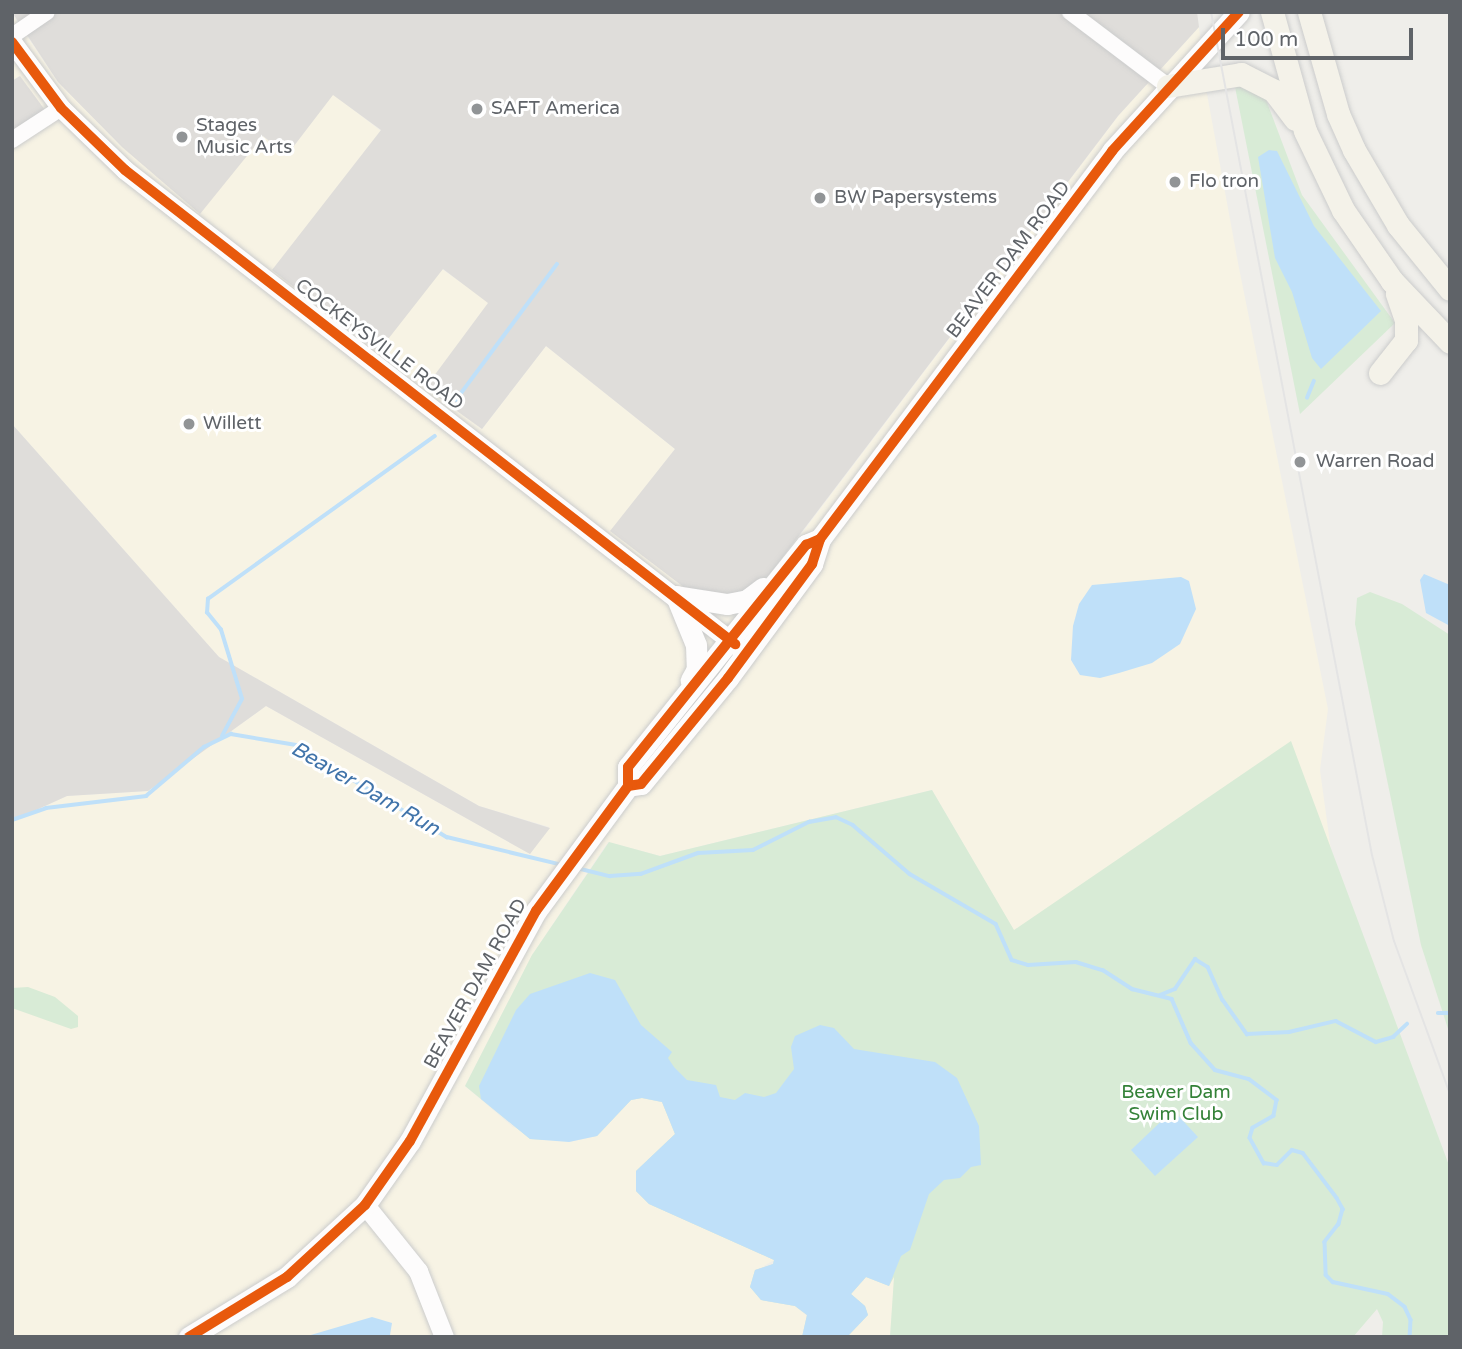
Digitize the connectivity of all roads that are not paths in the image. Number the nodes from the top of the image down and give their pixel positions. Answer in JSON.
{"nodes":[{"id":1,"x":47,"y":12,"type":"edge"},
{"id":2,"x":1070,"y":12,"type":"edge"},
{"id":3,"x":1239,"y":12,"type":"edge"},
{"id":4,"x":1272,"y":12,"type":"edge"},
{"id":5,"x":1309,"y":12,"type":"edge"},
{"id":6,"x":12,"y":36,"type":"edge"},
{"id":7,"x":12,"y":43,"type":"edge"},
{"id":8,"x":1167,"y":86,"type":"junction"},
{"id":9,"x":61,"y":108,"type":"junction"},
{"id":10,"x":1305,"y":131,"type":"junction"},
{"id":11,"x":12,"y":140,"type":"edge"},
{"id":12,"x":1392,"y":281,"type":"junction"},
{"id":13,"x":1447,"y":287,"type":"edge"},
{"id":14,"x":1450,"y":342,"type":"edge"},
{"id":15,"x":1380,"y":373,"type":"dead end"},
{"id":16,"x":820,"y":539,"type":"junction"},
{"id":17,"x":782,"y":575,"type":"junction"},
{"id":18,"x":676,"y":597,"type":"junction"},
{"id":19,"x":728,"y":639,"type":"junction"},
{"id":20,"x":746,"y":653,"type":"junction"},
{"id":21,"x":678,"y":703,"type":"junction"},
{"id":22,"x":628,"y":786,"type":"junction"},
{"id":23,"x":365,"y":1205,"type":"junction"},
{"id":24,"x":188,"y":1337,"type":"edge"},
{"id":25,"x":443,"y":1337,"type":"edge"}],
"edges":[{"from":1,"to":6,"type":"street"},
{"from":2,"to":8,"type":"street"},
{"from":3,"to":8,"type":"main road","name":"BEAVER DAM ROAD"},
{"from":4,"to":10,"type":"main road"},
{"from":5,"to":13,"type":"main road"},
{"from":7,"to":9,"type":"street","name":"COCKEYSVILLE ROAD"},
{"from":8,"to":10,"type":"main road"},
{"from":8,"to":16,"type":"main road","name":"BEAVER DAM ROAD"},
{"from":9,"to":11,"type":"street"},
{"from":9,"to":18,"type":"street","name":"COCKEYSVILLE ROAD"},
{"from":10,"to":12,"type":"main road"},
{"from":12,"to":14,"type":"main road"},
{"from":12,"to":15,"type":"main road"},
{"from":16,"to":17,"type":"main road","name":"BEAVER DAM ROAD"},
{"from":16,"to":20,"type":"main road","name":"BEAVER DAM ROAD"},
{"from":17,"to":18,"type":"main road"},
{"from":17,"to":19,"type":"main road","name":"BEAVER DAM ROAD"},
{"from":18,"to":19,"type":"street","name":"COCKEYSVILLE ROAD"},
{"from":18,"to":21,"type":"main road"},
{"from":19,"to":20,"type":"street","name":"COCKEYSVILLE ROAD"},
{"from":19,"to":21,"type":"main road","name":"BEAVER DAM ROAD"},
{"from":20,"to":22,"type":"main road","name":"BEAVER DAM ROAD"},
{"from":21,"to":22,"type":"main road","name":"BEAVER DAM ROAD"},
{"from":22,"to":23,"type":"main road","name":"BEAVER DAM ROAD"},
{"from":23,"to":24,"type":"main road","name":"BEAVER DAM ROAD"},
{"from":23,"to":25,"type":"street"}]}
